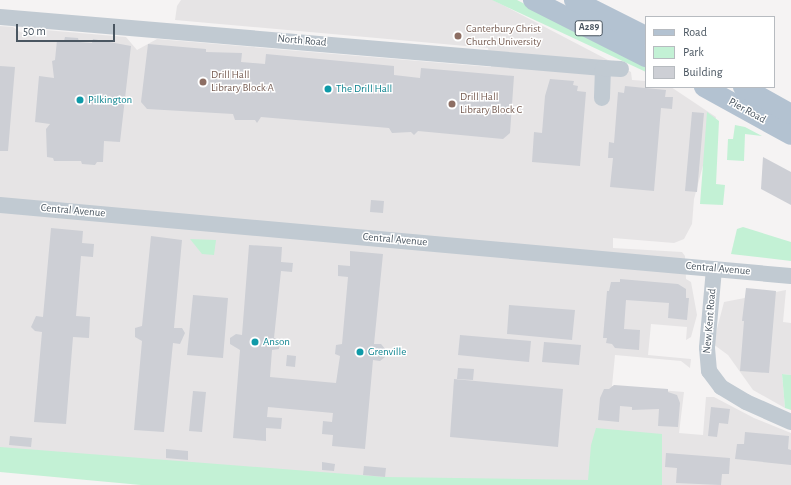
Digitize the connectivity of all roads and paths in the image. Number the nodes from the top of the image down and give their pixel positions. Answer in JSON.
{"nodes":[{"id":1,"x":533,"y":0,"type":"edge"},
{"id":2,"x":574,"y":0,"type":"edge"},
{"id":3,"x":0,"y":17,"type":"edge"},
{"id":4,"x":645,"y":36,"type":"edge"},
{"id":5,"x":645,"y":56,"type":"edge"},
{"id":6,"x":603,"y":68,"type":"junction"},
{"id":7,"x":620,"y":69,"type":"dead end"},
{"id":8,"x":706,"y":88,"type":"edge"},
{"id":9,"x":744,"y":88,"type":"edge"},
{"id":10,"x":602,"y":98,"type":"dead end"},
{"id":11,"x":791,"y":114,"type":"edge"},
{"id":12,"x":791,"y":135,"type":"edge"},
{"id":13,"x":0,"y":205,"type":"edge"},
{"id":14,"x":714,"y":269,"type":"junction"},
{"id":15,"x":791,"y":276,"type":"edge"},
{"id":16,"x":791,"y":422,"type":"edge"}],
"edges":[{"from":1,"to":5,"type":"main road","number":"A289"},
{"from":2,"to":4,"type":"main road","number":"A289"},
{"from":3,"to":6,"type":"street","name":"North Road"},
{"from":6,"to":7,"type":"street","name":"North Road"},
{"from":6,"to":10,"type":"street"},
{"from":8,"to":12,"type":"main road","name":"Pier Road"},
{"from":9,"to":11,"type":"main road","name":"Pier Road"},
{"from":13,"to":14,"type":"street","name":"Central Avenue"},
{"from":14,"to":15,"type":"street","name":"Central Avenue"},
{"from":14,"to":16,"type":"street","name":"New Kent Road"}]}
